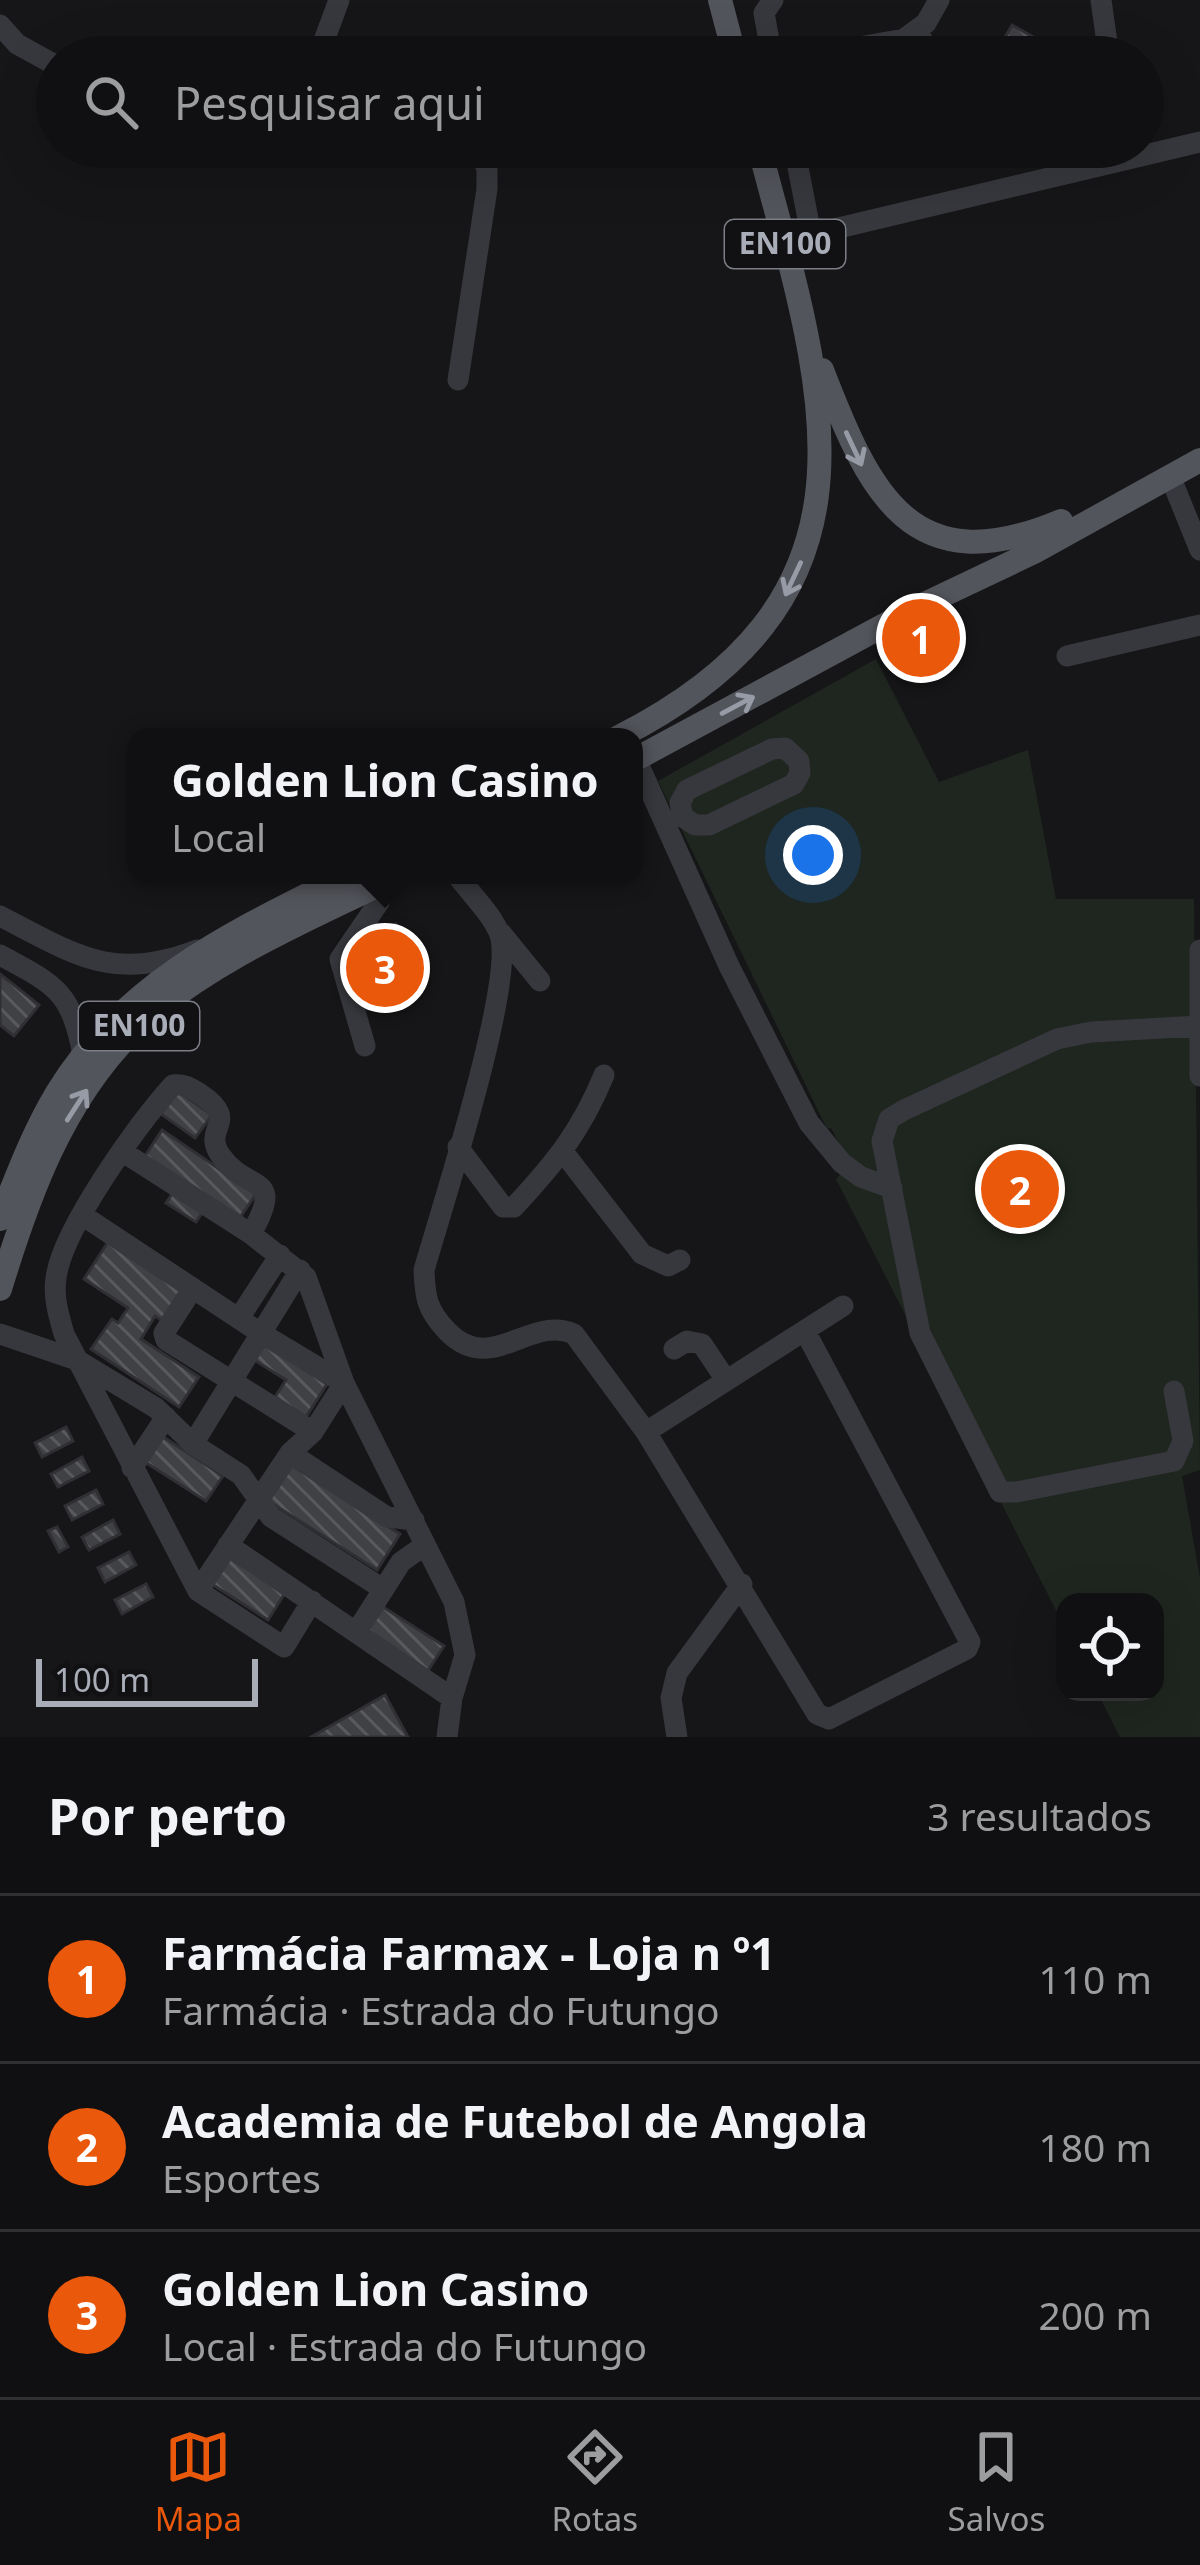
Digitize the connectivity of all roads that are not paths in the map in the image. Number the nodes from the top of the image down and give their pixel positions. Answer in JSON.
{"nodes":[{"id":1,"x":339,"y":0,"type":"edge"},
{"id":2,"x":720,"y":0,"type":"edge"},
{"id":3,"x":773,"y":0,"type":"edge"},
{"id":4,"x":939,"y":0,"type":"edge"},
{"id":5,"x":1101,"y":0,"type":"edge"},
{"id":6,"x":0,"y":25,"type":"edge"},
{"id":7,"x":916,"y":31,"type":"junction"},
{"id":8,"x":326,"y":36,"type":"edge"},
{"id":9,"x":729,"y":36,"type":"edge"},
{"id":10,"x":768,"y":36,"type":"edge"},
{"id":11,"x":908,"y":36,"type":"edge"},
{"id":12,"x":919,"y":36,"type":"edge"},
{"id":13,"x":1105,"y":36,"type":"edge"},
{"id":14,"x":36,"y":55,"type":"edge"},
{"id":15,"x":1200,"y":142,"type":"edge"},
{"id":16,"x":1164,"y":147,"type":"edge"},
{"id":17,"x":486,"y":168,"type":"edge"},
{"id":18,"x":765,"y":168,"type":"edge"},
{"id":19,"x":798,"y":168,"type":"edge"},
{"id":20,"x":1067,"y":168,"type":"edge"},
{"id":21,"x":811,"y":235,"type":"junction"},
{"id":22,"x":784,"y":241,"type":"junction"},
{"id":23,"x":811,"y":340,"type":"junction"},
{"id":24,"x":458,"y":380,"type":"dead end"},
{"id":25,"x":1200,"y":460,"type":"edge"},
{"id":26,"x":1170,"y":476,"type":"junction"},
{"id":27,"x":1200,"y":550,"type":"edge"},
{"id":28,"x":1200,"y":625,"type":"edge"},
{"id":29,"x":1067,"y":656,"type":"dead end"},
{"id":30,"x":635,"y":728,"type":"edge"},
{"id":31,"x":643,"y":755,"type":"edge"},
{"id":32,"x":643,"y":771,"type":"edge"},
{"id":33,"x":672,"y":814,"type":"junction"},
{"id":34,"x":329,"y":884,"type":"edge"},
{"id":35,"x":382,"y":884,"type":"edge"},
{"id":36,"x":389,"y":884,"type":"edge"},
{"id":37,"x":464,"y":884,"type":"edge"},
{"id":38,"x":0,"y":916,"type":"edge"},
{"id":39,"x":500,"y":932,"type":"junction"},
{"id":40,"x":214,"y":943,"type":"junction"},
{"id":41,"x":68,"y":951,"type":"junction"},
{"id":42,"x":0,"y":955,"type":"edge"},
{"id":43,"x":1199,"y":960,"type":"edge"},
{"id":44,"x":539,"y":981,"type":"dead end"},
{"id":45,"x":50,"y":984,"type":"junction"},
{"id":46,"x":1199,"y":1026,"type":"edge"},
{"id":47,"x":364,"y":1046,"type":"dead end"},
{"id":48,"x":83,"y":1055,"type":"junction"},
{"id":49,"x":604,"y":1075,"type":"dead end"},
{"id":50,"x":1200,"y":1076,"type":"edge"},
{"id":51,"x":458,"y":1147,"type":"junction"},
{"id":52,"x":123,"y":1152,"type":"junction"},
{"id":53,"x":564,"y":1153,"type":"junction"},
{"id":54,"x":892,"y":1188,"type":"junction"},
{"id":55,"x":82,"y":1215,"type":"junction"},
{"id":56,"x":0,"y":1219,"type":"edge"},
{"id":57,"x":251,"y":1234,"type":"junction"},
{"id":58,"x":280,"y":1255,"type":"junction"},
{"id":59,"x":680,"y":1260,"type":"dead end"},
{"id":60,"x":300,"y":1270,"type":"junction"},
{"id":61,"x":193,"y":1288,"type":"junction"},
{"id":62,"x":0,"y":1289,"type":"edge"},
{"id":63,"x":843,"y":1306,"type":"dead end"},
{"id":64,"x":238,"y":1318,"type":"junction"},
{"id":65,"x":805,"y":1331,"type":"junction"},
{"id":66,"x":259,"y":1332,"type":"junction"},
{"id":67,"x":0,"y":1334,"type":"edge"},
{"id":68,"x":0,"y":1345,"type":"edge"},
{"id":69,"x":674,"y":1349,"type":"dead end"},
{"id":70,"x":86,"y":1369,"type":"junction"},
{"id":71,"x":726,"y":1380,"type":"junction"},
{"id":72,"x":230,"y":1381,"type":"junction"},
{"id":73,"x":344,"y":1383,"type":"junction"},
{"id":74,"x":1174,"y":1391,"type":"dead end"},
{"id":75,"x":166,"y":1417,"type":"junction"},
{"id":76,"x":313,"y":1432,"type":"junction"},
{"id":77,"x":646,"y":1432,"type":"junction"},
{"id":78,"x":193,"y":1444,"type":"junction"},
{"id":79,"x":290,"y":1453,"type":"junction"},
{"id":80,"x":132,"y":1468,"type":"junction"},
{"id":81,"x":258,"y":1499,"type":"junction"},
{"id":82,"x":414,"y":1520,"type":"junction"},
{"id":83,"x":228,"y":1545,"type":"junction"},
{"id":84,"x":425,"y":1545,"type":"junction"},
{"id":85,"x":742,"y":1584,"type":"junction"},
{"id":86,"x":383,"y":1589,"type":"junction"},
{"id":87,"x":198,"y":1591,"type":"junction"},
{"id":88,"x":313,"y":1601,"type":"junction"},
{"id":89,"x":357,"y":1631,"type":"junction"},
{"id":90,"x":452,"y":1697,"type":"junction"},
{"id":91,"x":447,"y":1737,"type":"edge"},
{"id":92,"x":677,"y":1737,"type":"edge"}],
"edges":[{"from":1,"to":8,"type":"street"},
{"from":2,"to":9,"type":"main road"},
{"from":3,"to":10,"type":"street"},
{"from":4,"to":7,"type":"street"},
{"from":5,"to":13,"type":"street"},
{"from":6,"to":14,"type":"street"},
{"from":7,"to":11,"type":"street"},
{"from":7,"to":12,"type":"street"},
{"from":15,"to":16,"type":"street"},
{"from":17,"to":24,"type":"street"},
{"from":18,"to":22,"type":"main road","number":"EN100"},
{"from":19,"to":21,"type":"street"},
{"from":20,"to":21,"type":"street"},
{"from":21,"to":22,"type":"street"},
{"from":22,"to":23,"type":"main road","number":"EN100"},
{"from":23,"to":26,"type":"main road","one_way":true},
{"from":23,"to":30,"type":"main road","number":"EN100","one_way":true},
{"from":25,"to":26,"type":"main road"},
{"from":26,"to":27,"type":"street"},
{"from":31,"to":26,"type":"main road","one_way":true},
{"from":28,"to":29,"type":"street"},
{"from":32,"to":33,"type":"street"},
{"from":33,"to":33,"type":"street"},
{"from":33,"to":54,"type":"street"},
{"from":34,"to":40,"type":"main road","number":"EN100"},
{"from":62,"to":35,"type":"main road","number":"EN100","one_way":true},
{"from":36,"to":47,"type":"street"},
{"from":37,"to":39,"type":"street"},
{"from":38,"to":41,"type":"street"},
{"from":39,"to":44,"type":"street"},
{"from":39,"to":51,"type":"street"},
{"from":40,"to":41,"type":"street"},
{"from":40,"to":48,"type":"main road","number":"EN100"},
{"from":41,"to":45,"type":"street"},
{"from":42,"to":45,"type":"street"},
{"from":43,"to":46,"type":"street"},
{"from":45,"to":48,"type":"street"},
{"from":46,"to":50,"type":"street"},
{"from":46,"to":54,"type":"street"},
{"from":48,"to":56,"type":"main road","number":"EN100"},
{"from":49,"to":53,"type":"street"},
{"from":51,"to":53,"type":"street"},
{"from":51,"to":77,"type":"street"},
{"from":52,"to":55,"type":"street"},
{"from":52,"to":57,"type":"street"},
{"from":52,"to":57,"type":"street"},
{"from":53,"to":59,"type":"street"},
{"from":54,"to":74,"type":"street"},
{"from":55,"to":61,"type":"street"},
{"from":55,"to":70,"type":"street"},
{"from":57,"to":58,"type":"street"},
{"from":58,"to":60,"type":"street"},
{"from":58,"to":64,"type":"street"},
{"from":60,"to":66,"type":"street"},
{"from":60,"to":73,"type":"street"},
{"from":61,"to":64,"type":"street"},
{"from":61,"to":72,"type":"street"},
{"from":63,"to":65,"type":"street"},
{"from":64,"to":66,"type":"street"},
{"from":65,"to":71,"type":"street"},
{"from":65,"to":85,"type":"street"},
{"from":66,"to":72,"type":"street"},
{"from":66,"to":73,"type":"street"},
{"from":67,"to":70,"type":"street"},
{"from":68,"to":70,"type":"street"},
{"from":69,"to":71,"type":"street"},
{"from":70,"to":75,"type":"street"},
{"from":70,"to":80,"type":"street"},
{"from":71,"to":77,"type":"street"},
{"from":72,"to":76,"type":"street"},
{"from":72,"to":78,"type":"street"},
{"from":73,"to":76,"type":"street"},
{"from":73,"to":82,"type":"street"},
{"from":75,"to":78,"type":"street"},
{"from":75,"to":80,"type":"street"},
{"from":76,"to":79,"type":"street"},
{"from":77,"to":85,"type":"street"},
{"from":78,"to":81,"type":"street"},
{"from":79,"to":81,"type":"street"},
{"from":79,"to":82,"type":"street"},
{"from":80,"to":87,"type":"street"},
{"from":81,"to":83,"type":"street"},
{"from":81,"to":86,"type":"street"},
{"from":82,"to":84,"type":"street"},
{"from":83,"to":87,"type":"street"},
{"from":83,"to":88,"type":"street"},
{"from":84,"to":86,"type":"street"},
{"from":84,"to":90,"type":"street"},
{"from":85,"to":92,"type":"street"},
{"from":86,"to":89,"type":"street"},
{"from":87,"to":88,"type":"street"},
{"from":88,"to":89,"type":"street"},
{"from":89,"to":90,"type":"street"},
{"from":90,"to":91,"type":"street"}]}
